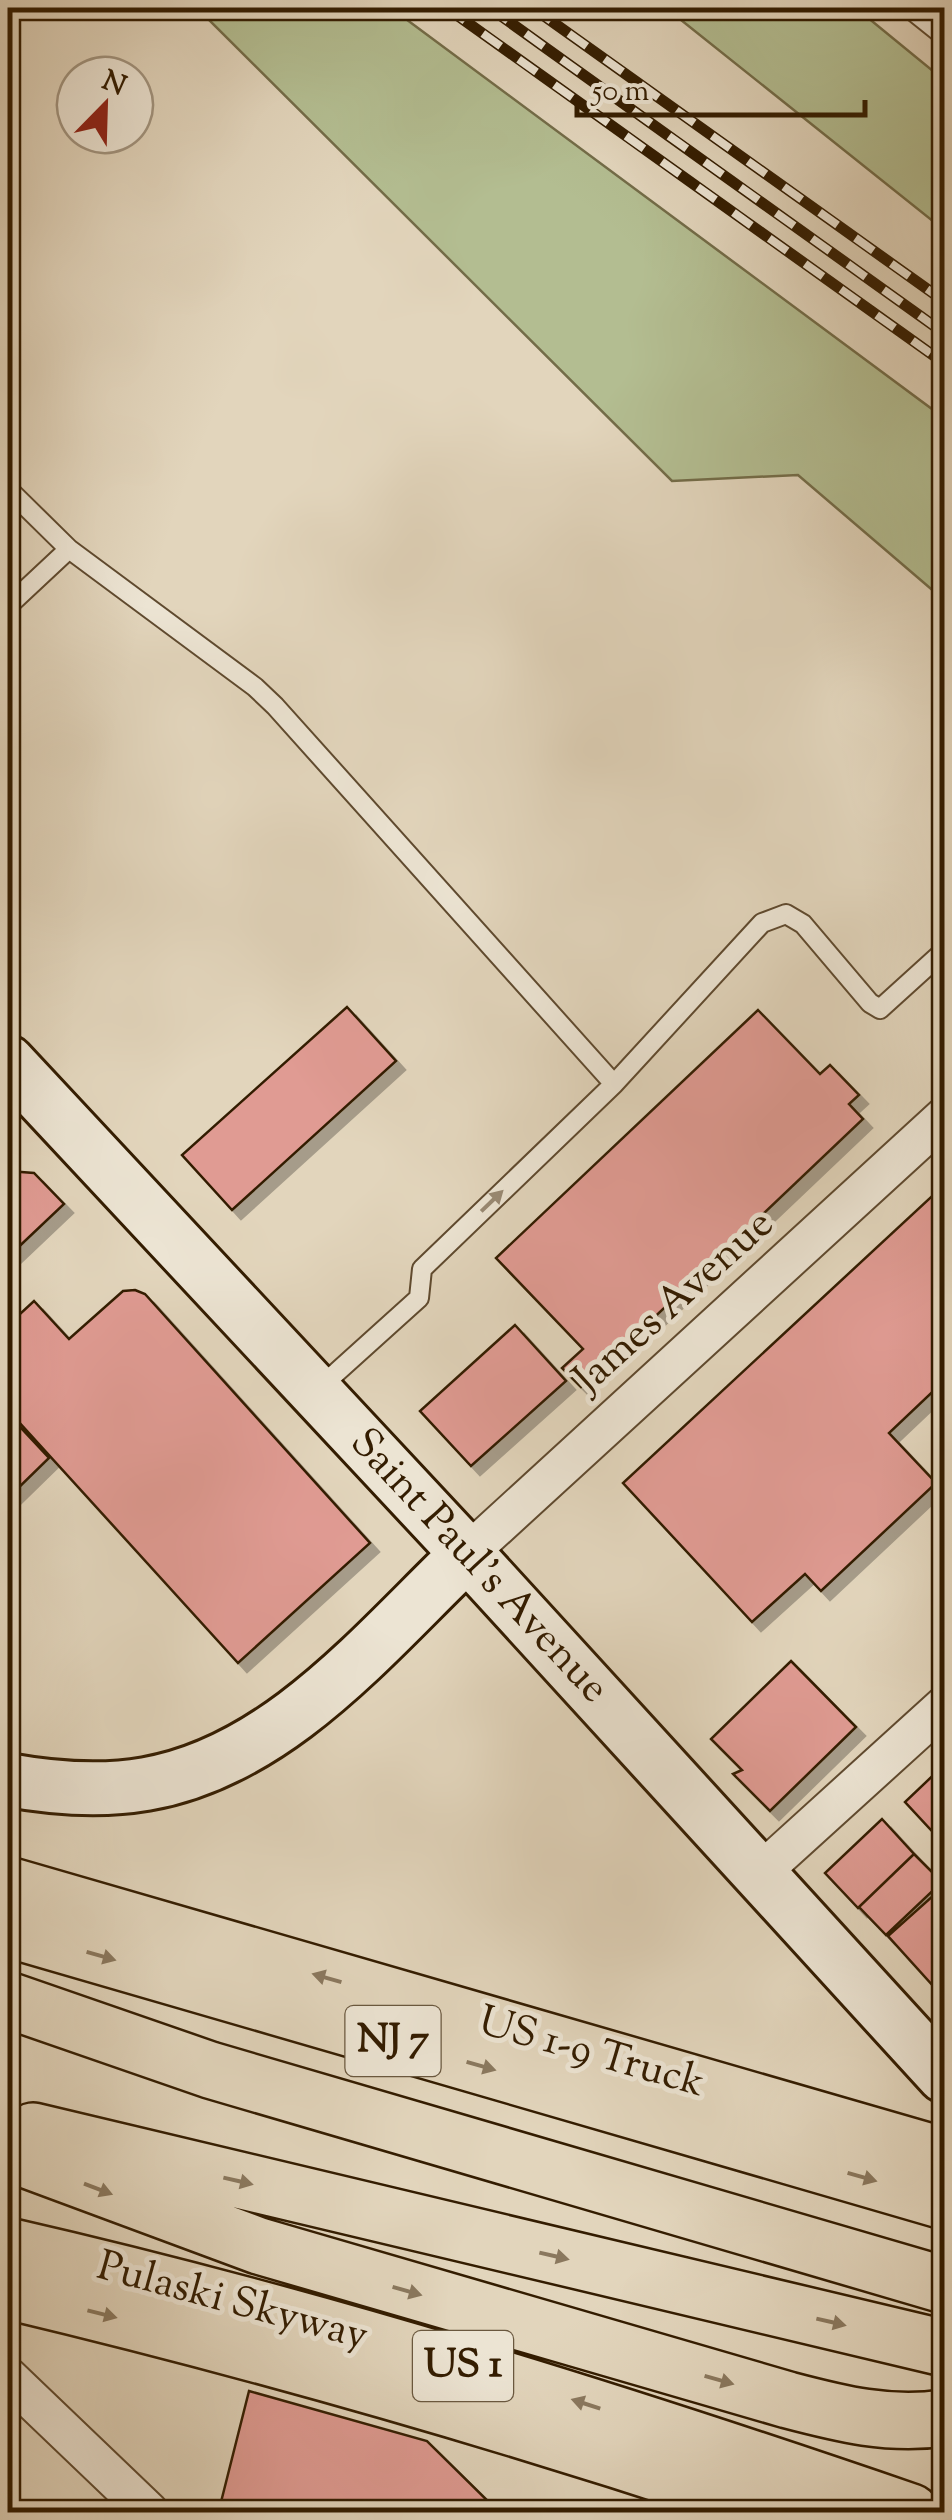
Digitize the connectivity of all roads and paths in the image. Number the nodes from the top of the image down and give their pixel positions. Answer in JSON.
{"nodes":[{"id":1,"x":909,"y":8,"type":"edge"},
{"id":2,"x":944,"y":36,"type":"edge"},
{"id":3,"x":8,"y":489,"type":"edge"},
{"id":4,"x":68,"y":549,"type":"junction"},
{"id":5,"x":8,"y":606,"type":"edge"},
{"id":6,"x":944,"y":951,"type":"edge"},
{"id":7,"x":8,"y":1065,"type":"edge"},
{"id":8,"x":614,"y":1084,"type":"junction"},
{"id":9,"x":944,"y":1117,"type":"edge"},
{"id":10,"x":315,"y":1392,"type":"junction"},
{"id":11,"x":466,"y":1554,"type":"junction"},
{"id":12,"x":944,"y":1706,"type":"edge"},
{"id":13,"x":8,"y":1780,"type":"edge"},
{"id":14,"x":760,"y":1874,"type":"junction"},
{"id":15,"x":8,"y":1885,"type":"edge"},
{"id":16,"x":8,"y":1929,"type":"edge"},
{"id":17,"x":32,"y":2007,"type":"edge"},
{"id":18,"x":944,"y":2076,"type":"edge"},
{"id":19,"x":8,"y":2124,"type":"edge"},
{"id":20,"x":8,"y":2154,"type":"edge"},
{"id":21,"x":944,"y":2156,"type":"edge"},
{"id":22,"x":773,"y":2174,"type":"junction"},
{"id":23,"x":944,"y":2201,"type":"edge"},
{"id":24,"x":8,"y":2246,"type":"edge"},
{"id":25,"x":944,"y":2247,"type":"edge"},
{"id":26,"x":944,"y":2285,"type":"edge"},
{"id":27,"x":8,"y":2291,"type":"edge"},
{"id":28,"x":944,"y":2348,"type":"edge"},
{"id":29,"x":8,"y":2377,"type":"edge"},
{"id":30,"x":944,"y":2418,"type":"edge"},
{"id":31,"x":150,"y":2512,"type":"edge"},
{"id":32,"x":777,"y":2512,"type":"edge"},
{"id":33,"x":911,"y":2512,"type":"edge"}],
"edges":[{"from":1,"to":2,"type":"lane"},
{"from":3,"to":4,"type":"lane"},
{"from":4,"to":5,"type":"lane"},
{"from":4,"to":8,"type":"lane"},
{"from":6,"to":8,"type":"lane"},
{"from":7,"to":10,"type":"street","name":"Saint Paul's Avenue"},
{"from":10,"to":8,"type":"lane","one_way":true},
{"from":9,"to":11,"type":"street","name":"James Avenue"},
{"from":10,"to":11,"type":"street","name":"Saint Paul's Avenue"},
{"from":11,"to":13,"type":"street"},
{"from":11,"to":14,"type":"street","name":"Saint Paul's Avenue"},
{"from":12,"to":14,"type":"street"},
{"from":14,"to":18,"type":"street","name":"Saint Paul's Avenue"},
{"from":22,"to":15,"type":"highway","name":"US 1-9 Truck","one_way":true},
{"from":16,"to":22,"type":"highway","number":"NJ 7","one_way":true},
{"from":17,"to":22,"type":"highway"},
{"from":19,"to":28,"type":"highway","one_way":true},
{"from":20,"to":30,"type":"highway","one_way":true},
{"from":21,"to":22,"type":"highway","name":"US 1-9 Truck"},
{"from":22,"to":23,"type":"highway","number":"NJ 7","one_way":true},
{"from":22,"to":25,"type":"highway"},
{"from":22,"to":26,"type":"highway"},
{"from":33,"to":24,"type":"highway","name":"Pulaski Skyway","number":"US 1","one_way":true},
{"from":27,"to":32,"type":"highway","name":"Pulaski Skyway","number":"US 1","one_way":true},
{"from":29,"to":31,"type":"street"}]}
